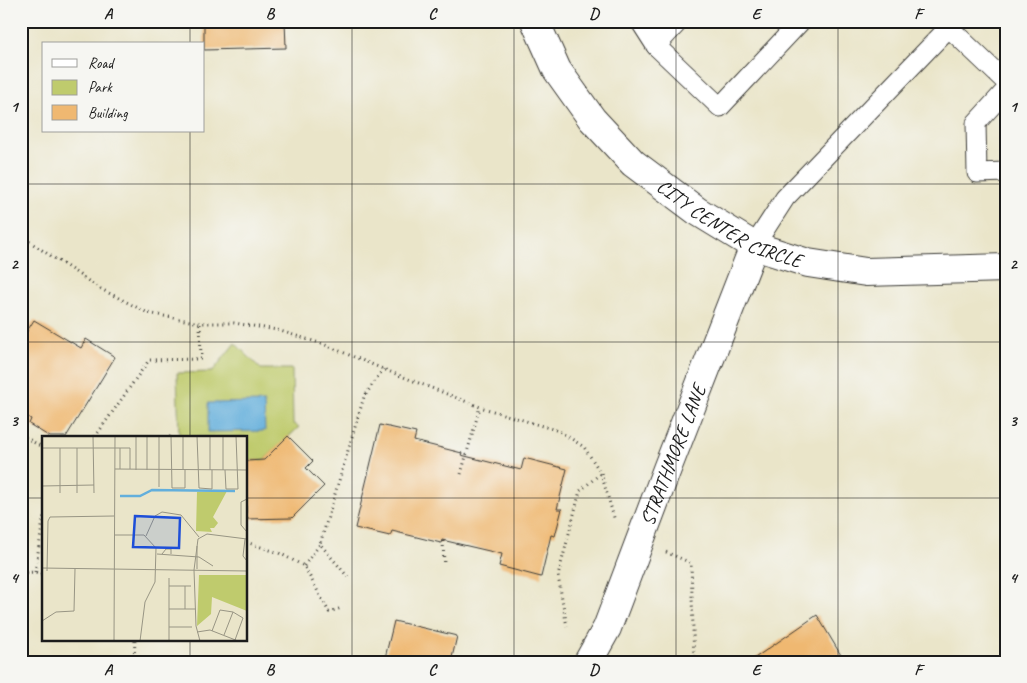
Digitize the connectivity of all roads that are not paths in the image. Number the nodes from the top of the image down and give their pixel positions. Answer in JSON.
{"nodes":[{"id":1,"x":535,"y":21,"type":"edge"},
{"id":2,"x":640,"y":21,"type":"edge"},
{"id":3,"x":679,"y":21,"type":"edge"},
{"id":4,"x":800,"y":21,"type":"edge"},
{"id":5,"x":949,"y":23,"type":"edge"},
{"id":6,"x":656,"y":46,"type":"junction"},
{"id":7,"x":1006,"y":82,"type":"edge"},
{"id":8,"x":1006,"y":90,"type":"edge"},
{"id":9,"x":1006,"y":172,"type":"edge"},
{"id":10,"x":754,"y":246,"type":"junction"},
{"id":11,"x":1006,"y":268,"type":"edge"},
{"id":12,"x":588,"y":662,"type":"edge"}],
"edges":[{"from":1,"to":10,"type":"street","name":"CITY CENTER CIRCLE"},
{"from":2,"to":6,"type":"lane"},
{"from":3,"to":6,"type":"lane"},
{"from":4,"to":6,"type":"lane"},
{"from":5,"to":7,"type":"lane"},
{"from":5,"to":10,"type":"lane"},
{"from":8,"to":9,"type":"lane"},
{"from":10,"to":11,"type":"street","name":"CITY CENTER CIRCLE"},
{"from":10,"to":12,"type":"street","name":"STRATHMORE LANE"}]}
